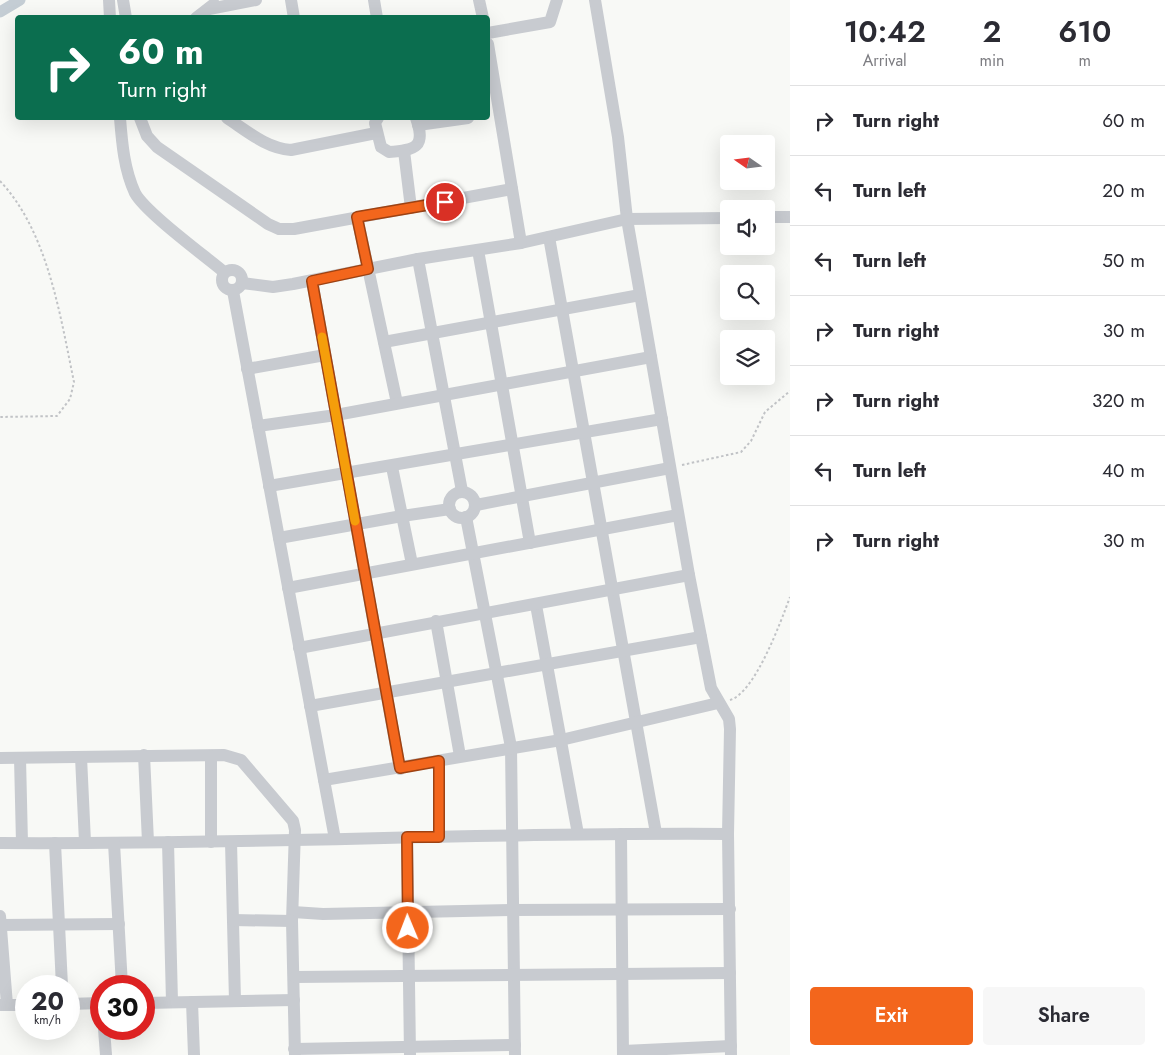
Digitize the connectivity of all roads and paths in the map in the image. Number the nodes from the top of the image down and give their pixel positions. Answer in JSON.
{"nodes":[{"id":1,"x":109,"y":0,"type":"edge"},
{"id":2,"x":123,"y":0,"type":"edge"},
{"id":3,"x":256,"y":0,"type":"edge"},
{"id":4,"x":291,"y":0,"type":"edge"},
{"id":5,"x":374,"y":0,"type":"edge"},
{"id":6,"x":479,"y":0,"type":"edge"},
{"id":7,"x":557,"y":0,"type":"edge"},
{"id":8,"x":595,"y":0,"type":"edge"},
{"id":9,"x":214,"y":4,"type":"edge"},
{"id":10,"x":110,"y":15,"type":"edge"},
{"id":11,"x":126,"y":15,"type":"edge"},
{"id":12,"x":200,"y":15,"type":"edge"},
{"id":13,"x":294,"y":15,"type":"edge"},
{"id":14,"x":376,"y":15,"type":"edge"},
{"id":15,"x":482,"y":15,"type":"edge"},
{"id":16,"x":490,"y":33,"type":"edge"},
{"id":17,"x":490,"y":72,"type":"edge"},
{"id":18,"x":493,"y":114,"type":"edge"},
{"id":19,"x":120,"y":120,"type":"edge"},
{"id":20,"x":141,"y":120,"type":"edge"},
{"id":21,"x":230,"y":120,"type":"edge"},
{"id":22,"x":377,"y":120,"type":"edge"},
{"id":23,"x":434,"y":120,"type":"edge"},
{"id":24,"x":417,"y":121,"type":"edge"},
{"id":25,"x":376,"y":133,"type":"junction"},
{"id":26,"x":404,"y":151,"type":"junction"},
{"id":27,"x":0,"y":181,"type":"edge"},
{"id":28,"x":512,"y":189,"type":"junction"},
{"id":29,"x":411,"y":208,"type":"junction"},
{"id":30,"x":357,"y":217,"type":"junction"},
{"id":31,"x":775,"y":217,"type":"edge"},
{"id":32,"x":790,"y":217,"type":"edge"},
{"id":33,"x":720,"y":218,"type":"edge"},
{"id":34,"x":627,"y":219,"type":"junction"},
{"id":35,"x":549,"y":237,"type":"junction"},
{"id":36,"x":521,"y":243,"type":"junction"},
{"id":37,"x":478,"y":250,"type":"junction"},
{"id":38,"x":418,"y":259,"type":"junction"},
{"id":39,"x":368,"y":269,"type":"junction"},
{"id":40,"x":312,"y":281,"type":"junction"},
{"id":41,"x":237,"y":287,"type":"junction"},
{"id":42,"x":640,"y":294,"type":"junction"},
{"id":43,"x":563,"y":310,"type":"junction"},
{"id":44,"x":491,"y":323,"type":"junction"},
{"id":45,"x":432,"y":334,"type":"junction"},
{"id":46,"x":384,"y":342,"type":"junction"},
{"id":47,"x":326,"y":355,"type":"junction"},
{"id":48,"x":651,"y":357,"type":"junction"},
{"id":49,"x":247,"y":368,"type":"junction"},
{"id":50,"x":574,"y":371,"type":"junction"},
{"id":51,"x":501,"y":384,"type":"junction"},
{"id":52,"x":790,"y":391,"type":"edge"},
{"id":53,"x":443,"y":396,"type":"junction"},
{"id":54,"x":397,"y":403,"type":"junction"},
{"id":55,"x":336,"y":414,"type":"junction"},
{"id":56,"x":0,"y":417,"type":"edge"},
{"id":57,"x":662,"y":419,"type":"junction"},
{"id":58,"x":258,"y":426,"type":"junction"},
{"id":59,"x":585,"y":432,"type":"junction"},
{"id":60,"x":512,"y":446,"type":"junction"},
{"id":61,"x":455,"y":455,"type":"junction"},
{"id":62,"x":392,"y":466,"type":"junction"},
{"id":63,"x":670,"y":468,"type":"junction"},
{"id":64,"x":347,"y":474,"type":"junction"},
{"id":65,"x":594,"y":483,"type":"junction"},
{"id":66,"x":269,"y":486,"type":"junction"},
{"id":67,"x":462,"y":492,"type":"junction"},
{"id":68,"x":521,"y":496,"type":"junction"},
{"id":69,"x":476,"y":504,"type":"junction"},
{"id":70,"x":450,"y":510,"type":"junction"},
{"id":71,"x":402,"y":516,"type":"junction"},
{"id":72,"x":678,"y":516,"type":"junction"},
{"id":73,"x":466,"y":517,"type":"junction"},
{"id":74,"x":356,"y":523,"type":"junction"},
{"id":75,"x":603,"y":530,"type":"junction"},
{"id":76,"x":279,"y":538,"type":"junction"},
{"id":77,"x":530,"y":543,"type":"junction"},
{"id":78,"x":473,"y":552,"type":"junction"},
{"id":79,"x":412,"y":564,"type":"junction"},
{"id":80,"x":365,"y":573,"type":"junction"},
{"id":81,"x":689,"y":575,"type":"junction"},
{"id":82,"x":288,"y":588,"type":"junction"},
{"id":83,"x":614,"y":590,"type":"junction"},
{"id":84,"x":790,"y":597,"type":"edge"},
{"id":85,"x":536,"y":605,"type":"junction"},
{"id":86,"x":485,"y":612,"type":"junction"},
{"id":87,"x":436,"y":621,"type":"junction"},
{"id":88,"x":376,"y":632,"type":"junction"},
{"id":89,"x":701,"y":637,"type":"junction"},
{"id":90,"x":299,"y":648,"type":"junction"},
{"id":91,"x":624,"y":650,"type":"junction"},
{"id":92,"x":546,"y":664,"type":"junction"},
{"id":93,"x":497,"y":674,"type":"junction"},
{"id":94,"x":446,"y":681,"type":"junction"},
{"id":95,"x":386,"y":692,"type":"junction"},
{"id":96,"x":718,"y":703,"type":"junction"},
{"id":97,"x":310,"y":706,"type":"junction"},
{"id":98,"x":638,"y":722,"type":"junction"},
{"id":99,"x":561,"y":740,"type":"junction"},
{"id":100,"x":511,"y":747,"type":"junction"},
{"id":101,"x":144,"y":755,"type":"junction"},
{"id":102,"x":211,"y":756,"type":"junction"},
{"id":103,"x":460,"y":756,"type":"junction"},
{"id":104,"x":82,"y":757,"type":"junction"},
{"id":105,"x":0,"y":758,"type":"edge"},
{"id":106,"x":20,"y":758,"type":"junction"},
{"id":107,"x":439,"y":761,"type":"junction"},
{"id":108,"x":400,"y":768,"type":"junction"},
{"id":109,"x":324,"y":780,"type":"junction"},
{"id":110,"x":656,"y":833,"type":"junction"},
{"id":111,"x":578,"y":834,"type":"junction"},
{"id":112,"x":621,"y":834,"type":"junction"},
{"id":113,"x":728,"y":834,"type":"junction"},
{"id":114,"x":512,"y":836,"type":"junction"},
{"id":115,"x":407,"y":837,"type":"junction"},
{"id":116,"x":439,"y":837,"type":"junction"},
{"id":117,"x":335,"y":839,"type":"junction"},
{"id":118,"x":294,"y":840,"type":"junction"},
{"id":119,"x":85,"y":842,"type":"junction"},
{"id":120,"x":148,"y":842,"type":"junction"},
{"id":121,"x":168,"y":842,"type":"junction"},
{"id":122,"x":211,"y":842,"type":"junction"},
{"id":123,"x":232,"y":842,"type":"junction"},
{"id":124,"x":0,"y":843,"type":"edge"},
{"id":125,"x":22,"y":843,"type":"junction"},
{"id":126,"x":55,"y":843,"type":"junction"},
{"id":127,"x":114,"y":843,"type":"junction"},
{"id":128,"x":730,"y":909,"type":"junction"},
{"id":129,"x":513,"y":910,"type":"junction"},
{"id":130,"x":622,"y":910,"type":"junction"},
{"id":131,"x":408,"y":912,"type":"junction"},
{"id":132,"x":0,"y":916,"type":"edge"},
{"id":133,"x":292,"y":917,"type":"junction"},
{"id":134,"x":233,"y":920,"type":"junction"},
{"id":135,"x":119,"y":924,"type":"junction"},
{"id":136,"x":1,"y":925,"type":"edge"},
{"id":137,"x":59,"y":925,"type":"junction"},
{"id":138,"x":730,"y":973,"type":"junction"},
{"id":139,"x":622,"y":974,"type":"junction"},
{"id":140,"x":61,"y":975,"type":"edge"},
{"id":141,"x":121,"y":975,"type":"edge"},
{"id":142,"x":514,"y":975,"type":"junction"},
{"id":143,"x":409,"y":976,"type":"junction"},
{"id":144,"x":294,"y":977,"type":"junction"},
{"id":145,"x":294,"y":1000,"type":"junction"},
{"id":146,"x":172,"y":1002,"type":"junction"},
{"id":147,"x":192,"y":1002,"type":"junction"},
{"id":148,"x":235,"y":1002,"type":"junction"},
{"id":149,"x":155,"y":1003,"type":"edge"},
{"id":150,"x":4,"y":1005,"type":"edge"},
{"id":151,"x":105,"y":1040,"type":"edge"},
{"id":152,"x":515,"y":1050,"type":"edge"},
{"id":153,"x":731,"y":1050,"type":"edge"},
{"id":154,"x":294,"y":1052,"type":"edge"},
{"id":155,"x":410,"y":1052,"type":"edge"},
{"id":156,"x":623,"y":1053,"type":"edge"},
{"id":157,"x":106,"y":1055,"type":"edge"},
{"id":158,"x":194,"y":1055,"type":"edge"}],
"edges":[{"from":1,"to":10,"type":"street"},
{"from":2,"to":11,"type":"street"},
{"from":3,"to":9,"type":"street"},
{"from":4,"to":13,"type":"street"},
{"from":5,"to":14,"type":"street"},
{"from":6,"to":15,"type":"street"},
{"from":7,"to":16,"type":"street"},
{"from":8,"to":34,"type":"street"},
{"from":9,"to":12,"type":"street"},
{"from":17,"to":18,"type":"street"},
{"from":18,"to":28,"type":"street"},
{"from":19,"to":41,"type":"street"},
{"from":20,"to":30,"type":"street"},
{"from":21,"to":25,"type":"street"},
{"from":22,"to":25,"type":"street"},
{"from":23,"to":24,"type":"street"},
{"from":24,"to":26,"type":"street"},
{"from":25,"to":26,"type":"street"},
{"from":26,"to":29,"type":"street"},
{"from":27,"to":56,"type":"path"},
{"from":28,"to":29,"type":"street"},
{"from":28,"to":36,"type":"street"},
{"from":29,"to":30,"type":"street"},
{"from":30,"to":39,"type":"street"},
{"from":31,"to":32,"type":"street"},
{"from":33,"to":34,"type":"street"},
{"from":34,"to":35,"type":"street"},
{"from":34,"to":42,"type":"street"},
{"from":35,"to":36,"type":"street"},
{"from":35,"to":43,"type":"street"},
{"from":36,"to":37,"type":"street"},
{"from":37,"to":38,"type":"street"},
{"from":37,"to":44,"type":"street"},
{"from":38,"to":39,"type":"street"},
{"from":38,"to":45,"type":"street"},
{"from":39,"to":40,"type":"street"},
{"from":39,"to":46,"type":"street"},
{"from":40,"to":41,"type":"street"},
{"from":40,"to":47,"type":"street"},
{"from":41,"to":49,"type":"street"},
{"from":42,"to":43,"type":"street"},
{"from":42,"to":48,"type":"street"},
{"from":43,"to":44,"type":"street"},
{"from":43,"to":50,"type":"street"},
{"from":44,"to":45,"type":"street"},
{"from":44,"to":51,"type":"street"},
{"from":45,"to":46,"type":"street"},
{"from":45,"to":53,"type":"street"},
{"from":46,"to":54,"type":"street"},
{"from":47,"to":49,"type":"street"},
{"from":47,"to":55,"type":"street"},
{"from":48,"to":50,"type":"street"},
{"from":48,"to":57,"type":"street"},
{"from":49,"to":58,"type":"street"},
{"from":50,"to":51,"type":"street"},
{"from":50,"to":59,"type":"street"},
{"from":51,"to":53,"type":"street"},
{"from":51,"to":60,"type":"street"},
{"from":52,"to":63,"type":"path"},
{"from":53,"to":54,"type":"street"},
{"from":53,"to":61,"type":"street"},
{"from":54,"to":55,"type":"street"},
{"from":55,"to":58,"type":"street"},
{"from":55,"to":64,"type":"street"},
{"from":57,"to":59,"type":"street"},
{"from":57,"to":63,"type":"street"},
{"from":58,"to":66,"type":"street"},
{"from":59,"to":60,"type":"street"},
{"from":59,"to":65,"type":"street"},
{"from":60,"to":61,"type":"street"},
{"from":60,"to":68,"type":"street"},
{"from":61,"to":62,"type":"street"},
{"from":61,"to":67,"type":"street"},
{"from":62,"to":64,"type":"street"},
{"from":62,"to":71,"type":"street"},
{"from":63,"to":65,"type":"street"},
{"from":63,"to":72,"type":"street"},
{"from":64,"to":66,"type":"street"},
{"from":64,"to":74,"type":"street"},
{"from":65,"to":68,"type":"street"},
{"from":65,"to":75,"type":"street"},
{"from":66,"to":76,"type":"street"},
{"from":67,"to":69,"type":"street"},
{"from":67,"to":70,"type":"street"},
{"from":68,"to":69,"type":"street"},
{"from":68,"to":77,"type":"street"},
{"from":69,"to":73,"type":"street"},
{"from":70,"to":71,"type":"street"},
{"from":70,"to":73,"type":"street"},
{"from":71,"to":74,"type":"street"},
{"from":71,"to":79,"type":"street"},
{"from":72,"to":75,"type":"street"},
{"from":72,"to":81,"type":"street"},
{"from":73,"to":78,"type":"street"},
{"from":74,"to":76,"type":"street"},
{"from":74,"to":80,"type":"street"},
{"from":75,"to":77,"type":"street"},
{"from":75,"to":83,"type":"street"},
{"from":76,"to":82,"type":"street"},
{"from":77,"to":78,"type":"street"},
{"from":78,"to":79,"type":"street"},
{"from":78,"to":86,"type":"street"},
{"from":79,"to":80,"type":"street"},
{"from":80,"to":82,"type":"street"},
{"from":80,"to":88,"type":"street"},
{"from":81,"to":83,"type":"street"},
{"from":81,"to":89,"type":"street"},
{"from":82,"to":90,"type":"street"},
{"from":83,"to":85,"type":"street"},
{"from":83,"to":91,"type":"street"},
{"from":84,"to":96,"type":"path"},
{"from":85,"to":86,"type":"street"},
{"from":85,"to":92,"type":"street"},
{"from":86,"to":87,"type":"street"},
{"from":86,"to":93,"type":"street"},
{"from":87,"to":88,"type":"street"},
{"from":87,"to":94,"type":"street"},
{"from":88,"to":90,"type":"street"},
{"from":88,"to":95,"type":"street"},
{"from":89,"to":91,"type":"street"},
{"from":89,"to":96,"type":"street"},
{"from":90,"to":97,"type":"street"},
{"from":91,"to":92,"type":"street"},
{"from":91,"to":98,"type":"street"},
{"from":92,"to":93,"type":"street"},
{"from":92,"to":99,"type":"street"},
{"from":93,"to":94,"type":"street"},
{"from":93,"to":100,"type":"street"},
{"from":94,"to":95,"type":"street"},
{"from":94,"to":103,"type":"street"},
{"from":95,"to":97,"type":"street"},
{"from":95,"to":108,"type":"street"},
{"from":96,"to":98,"type":"street"},
{"from":96,"to":113,"type":"street"},
{"from":97,"to":109,"type":"street"},
{"from":98,"to":99,"type":"street"},
{"from":98,"to":110,"type":"street"},
{"from":99,"to":100,"type":"street"},
{"from":99,"to":111,"type":"street"},
{"from":100,"to":103,"type":"street"},
{"from":100,"to":114,"type":"street"},
{"from":101,"to":102,"type":"street"},
{"from":101,"to":104,"type":"street"},
{"from":101,"to":120,"type":"street"},
{"from":102,"to":118,"type":"street"},
{"from":102,"to":122,"type":"street"},
{"from":103,"to":107,"type":"street"},
{"from":104,"to":106,"type":"street"},
{"from":104,"to":119,"type":"street"},
{"from":105,"to":106,"type":"street"},
{"from":106,"to":125,"type":"street"},
{"from":107,"to":108,"type":"street"},
{"from":107,"to":116,"type":"street"},
{"from":108,"to":109,"type":"street"},
{"from":109,"to":117,"type":"street"},
{"from":110,"to":112,"type":"street"},
{"from":110,"to":113,"type":"street"},
{"from":111,"to":112,"type":"street"},
{"from":111,"to":114,"type":"street"},
{"from":112,"to":130,"type":"street"},
{"from":113,"to":128,"type":"street"},
{"from":114,"to":116,"type":"street"},
{"from":114,"to":129,"type":"street"},
{"from":115,"to":116,"type":"street"},
{"from":115,"to":117,"type":"street"},
{"from":115,"to":131,"type":"street"},
{"from":117,"to":118,"type":"street"},
{"from":118,"to":123,"type":"street"},
{"from":118,"to":133,"type":"street"},
{"from":119,"to":126,"type":"street"},
{"from":119,"to":127,"type":"street"},
{"from":120,"to":121,"type":"street"},
{"from":120,"to":127,"type":"street"},
{"from":121,"to":122,"type":"street"},
{"from":121,"to":146,"type":"street"},
{"from":122,"to":123,"type":"street"},
{"from":123,"to":134,"type":"street"},
{"from":124,"to":125,"type":"street"},
{"from":125,"to":126,"type":"street"},
{"from":126,"to":137,"type":"street"},
{"from":127,"to":135,"type":"street"},
{"from":128,"to":130,"type":"street"},
{"from":128,"to":138,"type":"street"},
{"from":129,"to":130,"type":"street"},
{"from":129,"to":131,"type":"street"},
{"from":129,"to":142,"type":"street"},
{"from":130,"to":139,"type":"street"},
{"from":131,"to":133,"type":"street"},
{"from":131,"to":143,"type":"street"},
{"from":132,"to":136,"type":"street"},
{"from":133,"to":134,"type":"street"},
{"from":133,"to":144,"type":"street"},
{"from":134,"to":148,"type":"street"},
{"from":135,"to":137,"type":"street"},
{"from":135,"to":141,"type":"street"},
{"from":136,"to":137,"type":"street"},
{"from":136,"to":150,"type":"street"},
{"from":137,"to":140,"type":"street"},
{"from":138,"to":139,"type":"street"},
{"from":138,"to":153,"type":"street"},
{"from":139,"to":142,"type":"street"},
{"from":139,"to":156,"type":"street"},
{"from":142,"to":143,"type":"street"},
{"from":142,"to":152,"type":"street"},
{"from":143,"to":144,"type":"street"},
{"from":143,"to":155,"type":"street"},
{"from":144,"to":145,"type":"street"},
{"from":145,"to":148,"type":"street"},
{"from":145,"to":154,"type":"street"},
{"from":146,"to":147,"type":"street"},
{"from":146,"to":149,"type":"street"},
{"from":147,"to":148,"type":"street"},
{"from":147,"to":158,"type":"street"},
{"from":151,"to":157,"type":"street"},
{"from":152,"to":155,"type":"street"},
{"from":153,"to":156,"type":"street"},
{"from":154,"to":155,"type":"street"}]}
